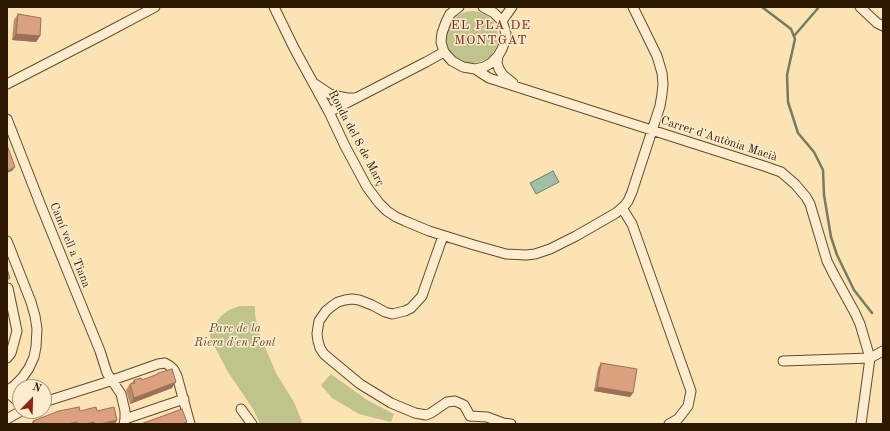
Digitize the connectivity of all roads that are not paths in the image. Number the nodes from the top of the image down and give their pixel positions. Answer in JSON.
{"nodes":[{"id":1,"x":155,"y":7,"type":"edge"},
{"id":2,"x":274,"y":7,"type":"edge"},
{"id":3,"x":458,"y":7,"type":"edge"},
{"id":4,"x":483,"y":7,"type":"edge"},
{"id":5,"x":512,"y":7,"type":"edge"},
{"id":6,"x":633,"y":7,"type":"edge"},
{"id":7,"x":860,"y":7,"type":"edge"},
{"id":8,"x":502,"y":21,"type":"junction"},
{"id":9,"x":883,"y":26,"type":"edge"},
{"id":10,"x":444,"y":52,"type":"junction"},
{"id":11,"x":498,"y":56,"type":"junction"},
{"id":12,"x":475,"y":69,"type":"junction"},
{"id":13,"x":313,"y":82,"type":"junction"},
{"id":14,"x":7,"y":84,"type":"edge"},
{"id":15,"x":519,"y":87,"type":"junction"},
{"id":16,"x":356,"y":98,"type":"junction"},
{"id":17,"x":329,"y":112,"type":"junction"},
{"id":18,"x":7,"y":119,"type":"edge"},
{"id":19,"x":652,"y":130,"type":"junction"},
{"id":20,"x":622,"y":208,"type":"junction"},
{"id":21,"x":443,"y":236,"type":"junction"},
{"id":22,"x":7,"y":241,"type":"edge"},
{"id":23,"x":23,"y":281,"type":"junction"},
{"id":24,"x":8,"y":288,"type":"edge"},
{"id":25,"x":883,"y":351,"type":"edge"},
{"id":26,"x":7,"y":358,"type":"edge"},
{"id":27,"x":870,"y":358,"type":"junction"},
{"id":28,"x":783,"y":361,"type":"dead end"},
{"id":29,"x":111,"y":380,"type":"junction"},
{"id":30,"x":7,"y":392,"type":"edge"},
{"id":31,"x":52,"y":399,"type":"edge"},
{"id":32,"x":184,"y":399,"type":"junction"},
{"id":33,"x":241,"y":408,"type":"dead end"},
{"id":34,"x":470,"y":416,"type":"junction"},
{"id":35,"x":124,"y":421,"type":"edge"},
{"id":36,"x":190,"y":424,"type":"edge"},
{"id":37,"x":252,"y":424,"type":"edge"},
{"id":38,"x":464,"y":424,"type":"edge"},
{"id":39,"x":511,"y":424,"type":"edge"},
{"id":40,"x":668,"y":424,"type":"edge"},
{"id":41,"x":861,"y":424,"type":"edge"}],
"edges":[{"from":1,"to":14,"type":"street"},
{"from":2,"to":13,"type":"street","name":"Ronda del 8 de Març"},
{"from":3,"to":10,"type":"street"},
{"from":4,"to":8,"type":"street"},
{"from":5,"to":8,"type":"street"},
{"from":6,"to":19,"type":"street","name":"Ronda del 8 de Març"},
{"from":7,"to":9,"type":"street"},
{"from":8,"to":11,"type":"street"},
{"from":10,"to":12,"type":"street","name":"Carrer d'Antònia Macià"},
{"from":10,"to":16,"type":"street"},
{"from":11,"to":12,"type":"street"},
{"from":11,"to":15,"type":"street","name":"Carrer d'Antònia Macià"},
{"from":12,"to":15,"type":"street","name":"Carrer d'Antònia Macià"},
{"from":13,"to":16,"type":"street","name":"Ronda del 8 de Març"},
{"from":13,"to":17,"type":"street","name":"Ronda del 8 de Març"},
{"from":15,"to":19,"type":"street","name":"Carrer d'Antònia Macià"},
{"from":16,"to":17,"type":"street"},
{"from":17,"to":21,"type":"street","name":"Ronda del 8 de Març"},
{"from":18,"to":29,"type":"street","name":"Camí vell a Tiana"},
{"from":19,"to":20,"type":"street","name":"Ronda del 8 de Març"},
{"from":19,"to":27,"type":"street","name":"Carrer d'Antònia Macià"},
{"from":20,"to":21,"type":"street","name":"Ronda del 8 de Març"},
{"from":20,"to":40,"type":"street"},
{"from":21,"to":34,"type":"street"},
{"from":22,"to":23,"type":"street"},
{"from":23,"to":24,"type":"street"},
{"from":23,"to":30,"type":"street"},
{"from":24,"to":26,"type":"street"},
{"from":25,"to":27,"type":"street"},
{"from":27,"to":28,"type":"street"},
{"from":27,"to":41,"type":"street"},
{"from":29,"to":31,"type":"street"},
{"from":29,"to":32,"type":"street"},
{"from":29,"to":35,"type":"street","name":"Camí vell a Tiana"},
{"from":32,"to":35,"type":"street"},
{"from":32,"to":36,"type":"street"},
{"from":33,"to":37,"type":"street"},
{"from":34,"to":38,"type":"street"},
{"from":34,"to":39,"type":"street"}]}
